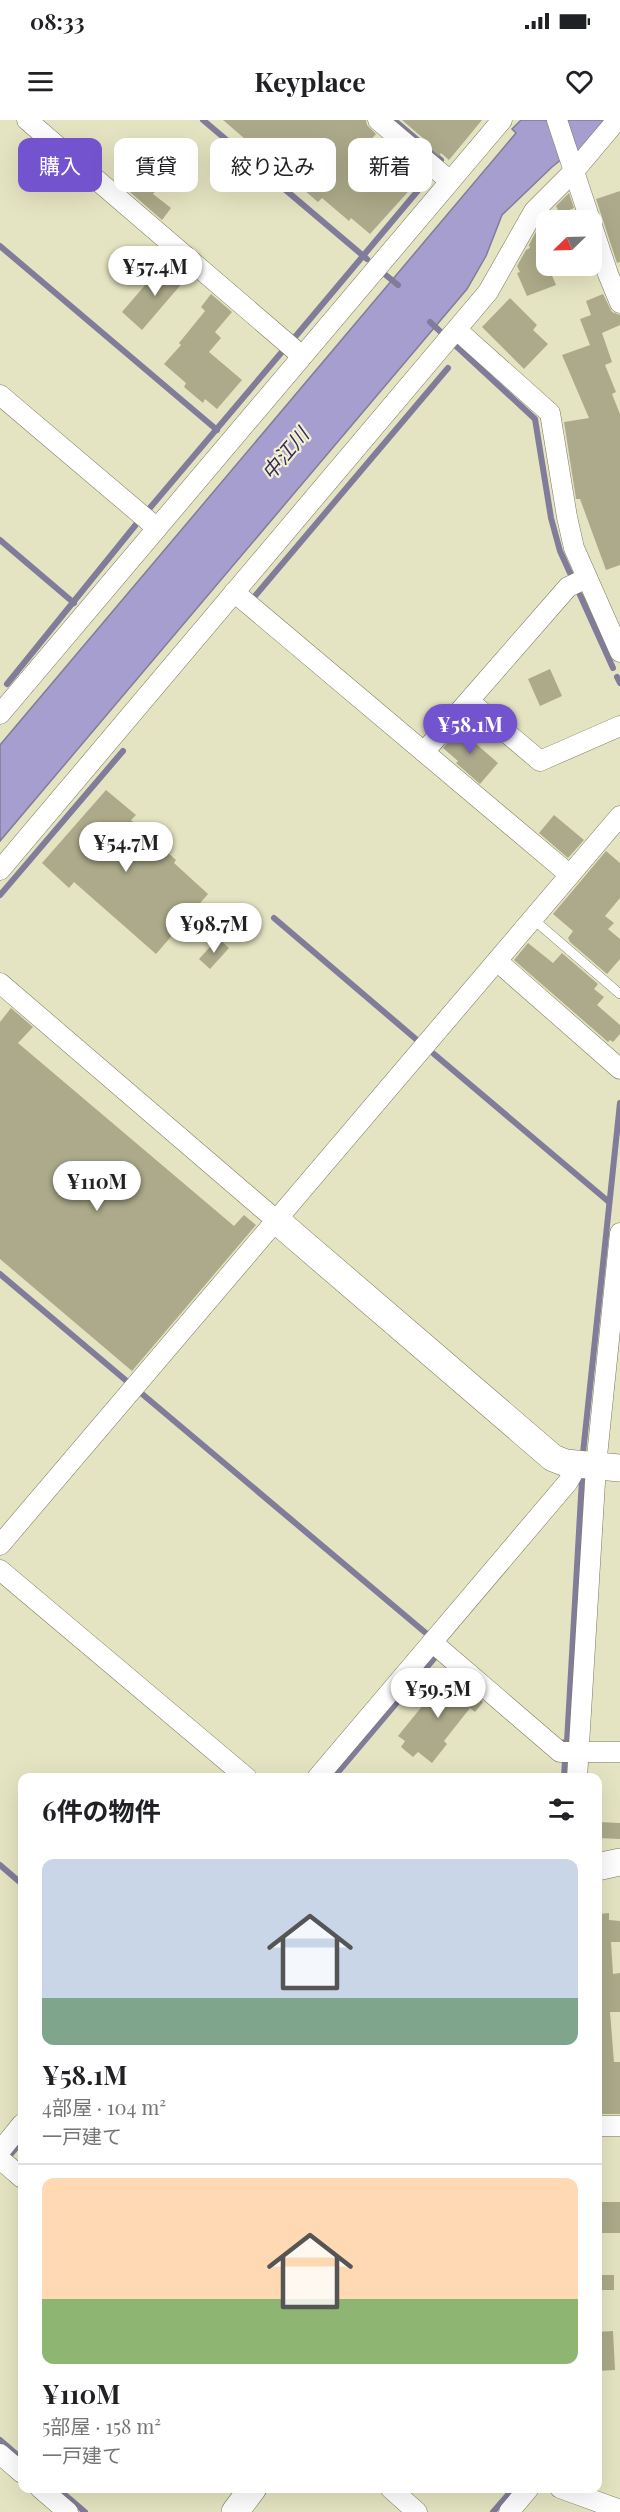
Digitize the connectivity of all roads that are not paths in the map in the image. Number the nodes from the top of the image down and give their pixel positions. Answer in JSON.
{"nodes":[{"id":1,"x":27,"y":120,"type":"edge"},
{"id":2,"x":378,"y":120,"type":"edge"},
{"id":3,"x":502,"y":120,"type":"edge"},
{"id":4,"x":557,"y":120,"type":"edge"},
{"id":5,"x":617,"y":120,"type":"edge"},
{"id":6,"x":574,"y":167,"type":"junction"},
{"id":7,"x":450,"y":181,"type":"junction"},
{"id":8,"x":620,"y":303,"type":"edge"},
{"id":9,"x":457,"y":330,"type":"junction"},
{"id":10,"x":302,"y":356,"type":"junction"},
{"id":11,"x":0,"y":394,"type":"edge"},
{"id":12,"x":157,"y":528,"type":"junction"},
{"id":13,"x":587,"y":578,"type":"junction"},
{"id":14,"x":234,"y":592,"type":"junction"},
{"id":15,"x":620,"y":652,"type":"edge"},
{"id":16,"x":7,"y":693,"type":"edge"},
{"id":17,"x":469,"y":701,"type":"junction"},
{"id":18,"x":0,"y":714,"type":"edge"},
{"id":19,"x":620,"y":726,"type":"edge"},
{"id":20,"x":424,"y":752,"type":"junction"},
{"id":21,"x":620,"y":816,"type":"edge"},
{"id":22,"x":0,"y":870,"type":"edge"},
{"id":23,"x":570,"y":875,"type":"junction"},
{"id":24,"x":533,"y":919,"type":"junction"},
{"id":25,"x":497,"y":961,"type":"junction"},
{"id":26,"x":0,"y":983,"type":"edge"},
{"id":27,"x":620,"y":994,"type":"edge"},
{"id":28,"x":620,"y":1069,"type":"edge"},
{"id":29,"x":276,"y":1220,"type":"junction"},
{"id":30,"x":620,"y":1233,"type":"edge"},
{"id":31,"x":598,"y":1466,"type":"edge"},
{"id":32,"x":0,"y":1545,"type":"edge"},
{"id":33,"x":0,"y":1570,"type":"edge"},
{"id":34,"x":432,"y":1642,"type":"junction"},
{"id":35,"x":579,"y":1752,"type":"junction"},
{"id":36,"x":620,"y":1752,"type":"edge"},
{"id":37,"x":241,"y":1773,"type":"edge"},
{"id":38,"x":321,"y":1773,"type":"edge"},
{"id":39,"x":577,"y":1773,"type":"edge"},
{"id":40,"x":620,"y":1862,"type":"edge"},
{"id":41,"x":602,"y":1866,"type":"edge"},
{"id":42,"x":602,"y":2126,"type":"edge"},
{"id":43,"x":620,"y":2126,"type":"edge"},
{"id":44,"x":18,"y":2129,"type":"edge"},
{"id":45,"x":0,"y":2151,"type":"edge"},
{"id":46,"x":0,"y":2159,"type":"edge"},
{"id":47,"x":18,"y":2175,"type":"edge"},
{"id":48,"x":0,"y":2454,"type":"edge"},
{"id":49,"x":18,"y":2470,"type":"edge"},
{"id":50,"x":46,"y":2493,"type":"edge"},
{"id":51,"x":249,"y":2493,"type":"edge"},
{"id":52,"x":396,"y":2493,"type":"edge"},
{"id":53,"x":525,"y":2493,"type":"edge"},
{"id":54,"x":574,"y":2493,"type":"edge"},
{"id":55,"x":620,"y":2510,"type":"edge"},
{"id":56,"x":68,"y":2512,"type":"edge"},
{"id":57,"x":236,"y":2512,"type":"edge"},
{"id":58,"x":417,"y":2512,"type":"edge"},
{"id":59,"x":509,"y":2512,"type":"edge"}],
"edges":[{"from":1,"to":10,"type":"street"},
{"from":2,"to":7,"type":"street"},
{"from":3,"to":7,"type":"street"},
{"from":4,"to":6,"type":"street"},
{"from":5,"to":6,"type":"street"},
{"from":6,"to":8,"type":"street"},
{"from":6,"to":9,"type":"street"},
{"from":7,"to":10,"type":"street"},
{"from":9,"to":13,"type":"street"},
{"from":9,"to":14,"type":"street"},
{"from":10,"to":12,"type":"street"},
{"from":11,"to":12,"type":"street"},
{"from":12,"to":16,"type":"street"},
{"from":13,"to":15,"type":"street"},
{"from":13,"to":17,"type":"street"},
{"from":14,"to":20,"type":"street"},
{"from":14,"to":22,"type":"street"},
{"from":16,"to":18,"type":"street"},
{"from":17,"to":19,"type":"street"},
{"from":17,"to":20,"type":"street"},
{"from":20,"to":23,"type":"street"},
{"from":21,"to":23,"type":"street"},
{"from":23,"to":24,"type":"street"},
{"from":24,"to":25,"type":"street"},
{"from":24,"to":27,"type":"lane"},
{"from":25,"to":28,"type":"street"},
{"from":25,"to":29,"type":"street"},
{"from":26,"to":29,"type":"street"},
{"from":29,"to":31,"type":"street"},
{"from":29,"to":32,"type":"street"},
{"from":30,"to":31,"type":"street"},
{"from":31,"to":34,"type":"street"},
{"from":31,"to":35,"type":"street"},
{"from":33,"to":37,"type":"street"},
{"from":34,"to":35,"type":"street"},
{"from":34,"to":38,"type":"street"},
{"from":35,"to":36,"type":"street"},
{"from":35,"to":39,"type":"street"},
{"from":40,"to":41,"type":"street"},
{"from":42,"to":43,"type":"street"},
{"from":44,"to":45,"type":"street"},
{"from":46,"to":47,"type":"street"},
{"from":48,"to":49,"type":"street"},
{"from":50,"to":56,"type":"street"},
{"from":51,"to":57,"type":"street"},
{"from":52,"to":58,"type":"street"},
{"from":53,"to":59,"type":"street"},
{"from":54,"to":55,"type":"street"}]}
